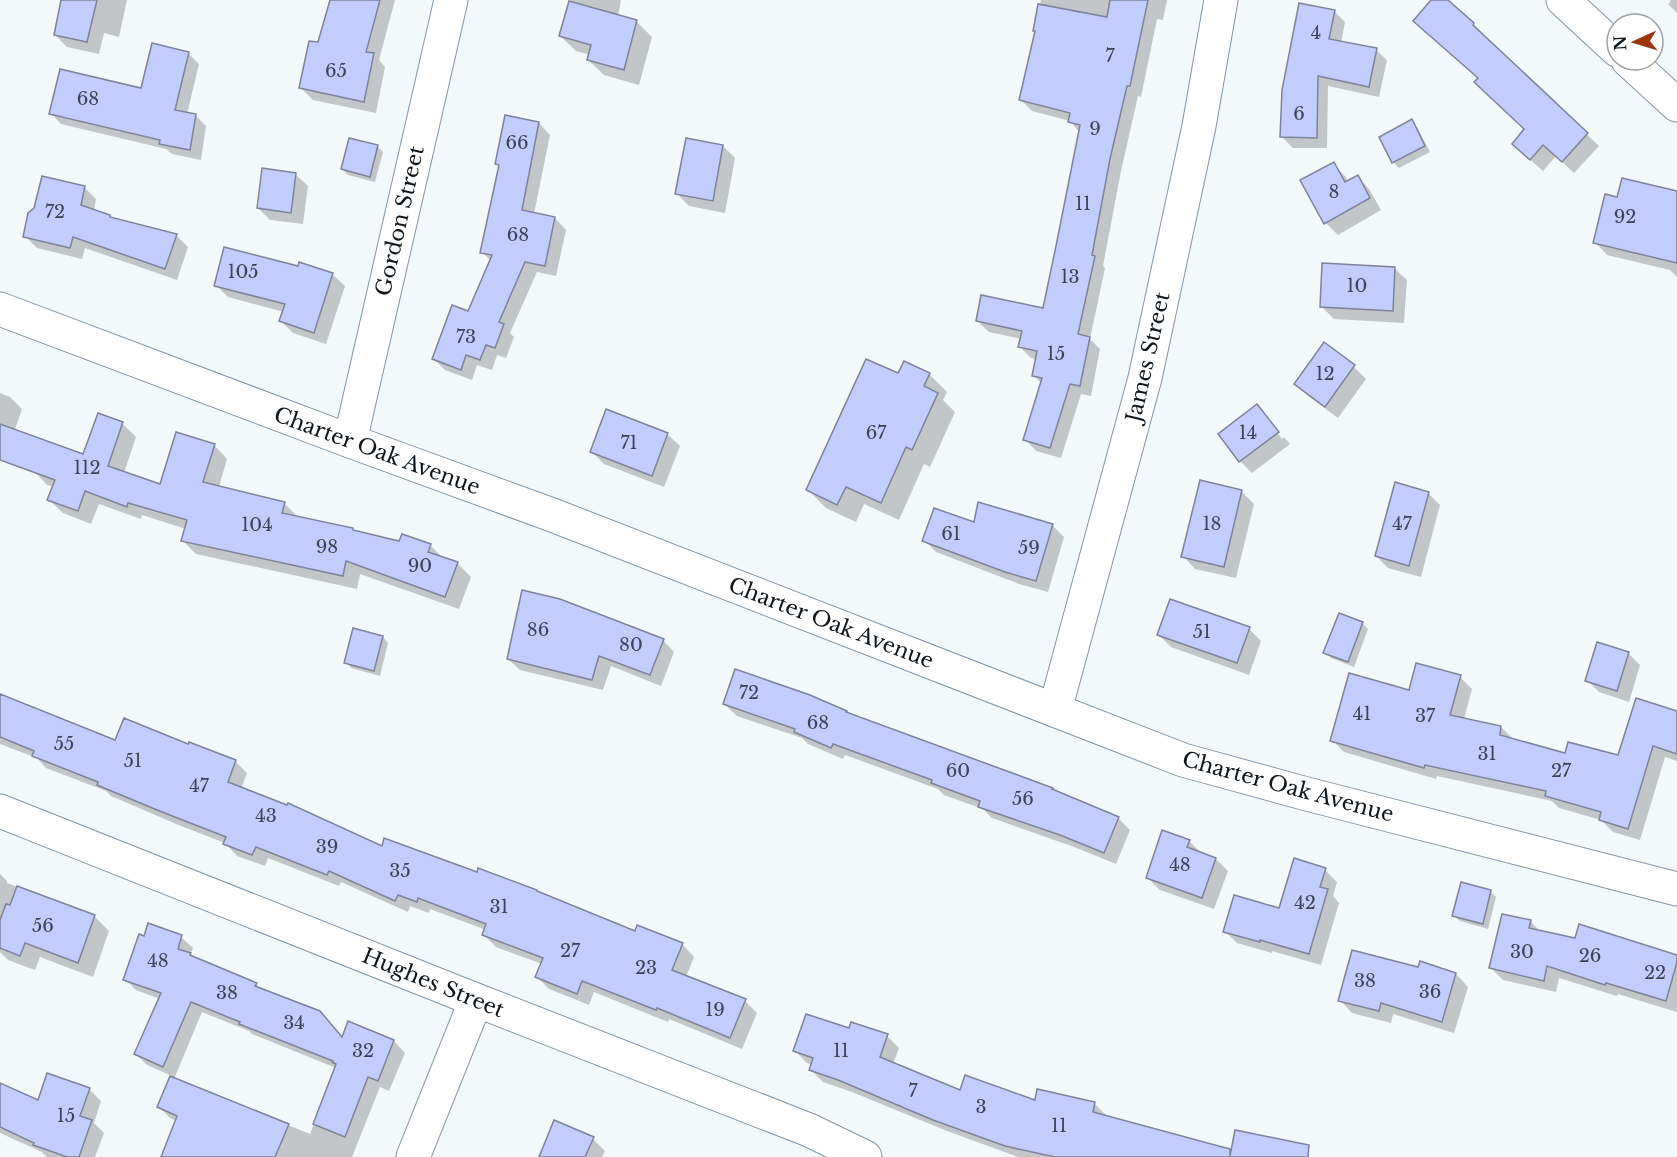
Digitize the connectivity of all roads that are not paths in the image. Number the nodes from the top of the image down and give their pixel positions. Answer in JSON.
{"nodes":[{"id":1,"x":451,"y":0,"type":"edge"},
{"id":2,"x":1221,"y":0,"type":"edge"},
{"id":3,"x":1563,"y":0,"type":"edge"},
{"id":4,"x":1605,"y":39,"type":"edge"},
{"id":5,"x":1641,"y":72,"type":"edge"},
{"id":6,"x":1677,"y":105,"type":"edge"},
{"id":7,"x":0,"y":309,"type":"edge"},
{"id":8,"x":350,"y":441,"type":"junction"},
{"id":9,"x":1054,"y":710,"type":"junction"},
{"id":10,"x":0,"y":810,"type":"edge"},
{"id":11,"x":1677,"y":889,"type":"edge"},
{"id":12,"x":476,"y":1000,"type":"junction"},
{"id":13,"x":413,"y":1157,"type":"edge"},
{"id":14,"x":865,"y":1157,"type":"edge"}],
"edges":[{"from":1,"to":8,"type":"street","name":"Gordon Street"},
{"from":2,"to":9,"type":"street","name":"James Street"},
{"from":3,"to":4,"type":"street"},
{"from":5,"to":6,"type":"street"},
{"from":7,"to":8,"type":"street","name":"Charter Oak Avenue"},
{"from":8,"to":9,"type":"street","name":"Charter Oak Avenue"},
{"from":9,"to":11,"type":"street","name":"Charter Oak Avenue"},
{"from":10,"to":12,"type":"street","name":"Hughes Street"},
{"from":12,"to":13,"type":"street"},
{"from":12,"to":14,"type":"street","name":"Hughes Street"}]}
